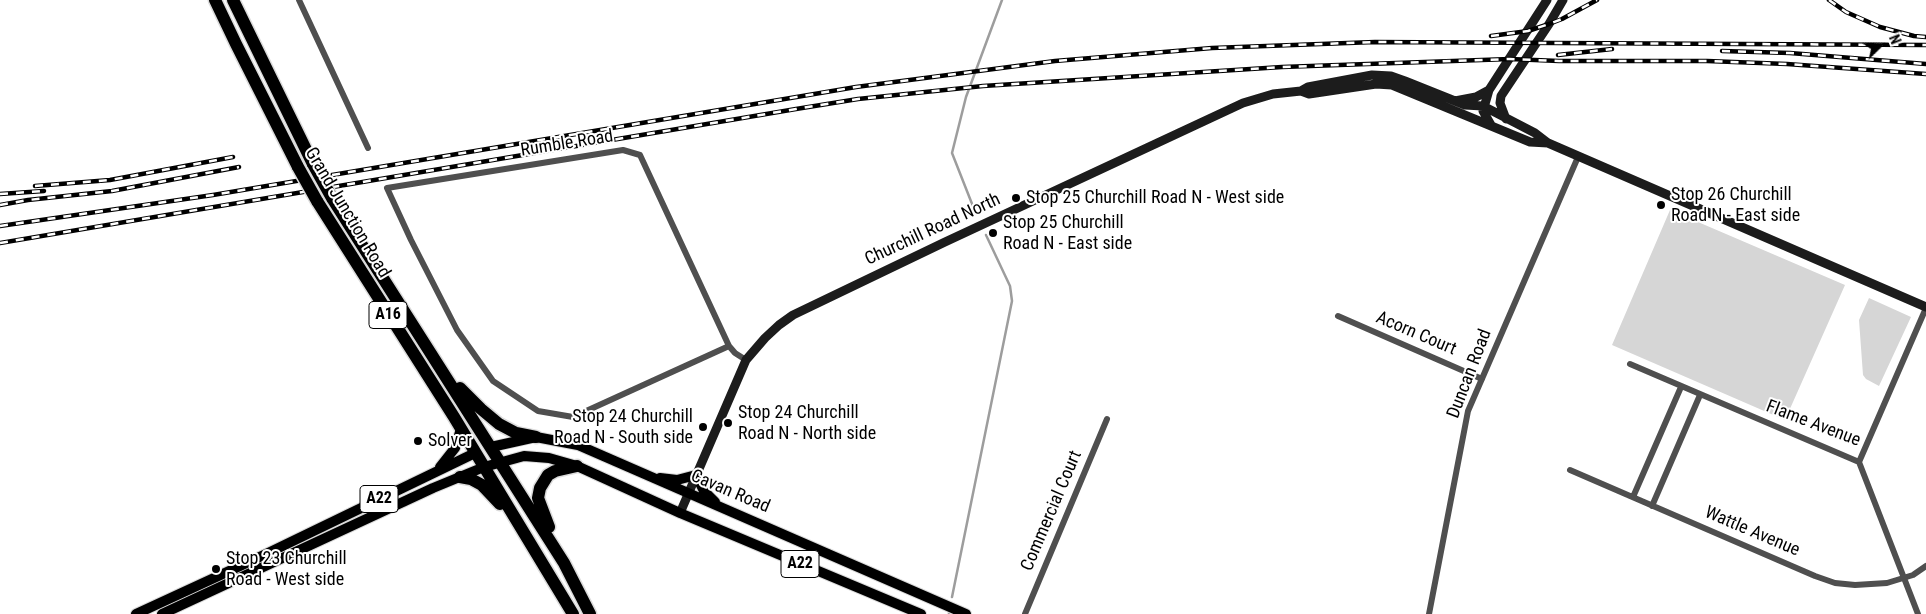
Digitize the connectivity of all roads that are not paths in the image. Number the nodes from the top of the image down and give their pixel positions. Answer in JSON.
{"nodes":[{"id":1,"x":215,"y":0,"type":"edge"},
{"id":2,"x":233,"y":0,"type":"edge"},
{"id":3,"x":299,"y":0,"type":"edge"},
{"id":4,"x":1547,"y":0,"type":"edge"},
{"id":5,"x":1563,"y":0,"type":"edge"},
{"id":6,"x":1489,"y":90,"type":"junction"},
{"id":7,"x":1301,"y":91,"type":"junction"},
{"id":8,"x":1455,"y":101,"type":"junction"},
{"id":9,"x":1483,"y":106,"type":"junction"},
{"id":10,"x":1506,"y":119,"type":"junction"},
{"id":11,"x":1491,"y":125,"type":"junction"},
{"id":12,"x":1548,"y":144,"type":"junction"},
{"id":13,"x":368,"y":148,"type":"dead end"},
{"id":14,"x":1578,"y":157,"type":"junction"},
{"id":15,"x":1926,"y":307,"type":"edge"},
{"id":16,"x":1338,"y":316,"type":"dead end"},
{"id":17,"x":730,"y":346,"type":"junction"},
{"id":18,"x":435,"y":360,"type":"junction"},
{"id":19,"x":746,"y":360,"type":"junction"},
{"id":20,"x":1630,"y":364,"type":"dead end"},
{"id":21,"x":1482,"y":379,"type":"junction"},
{"id":22,"x":1681,"y":387,"type":"junction"},
{"id":23,"x":1700,"y":395,"type":"junction"},
{"id":24,"x":1107,"y":419,"type":"dead end"},
{"id":25,"x":461,"y":429,"type":"junction"},
{"id":26,"x":536,"y":437,"type":"junction"},
{"id":27,"x":491,"y":447,"type":"junction"},
{"id":28,"x":475,"y":453,"type":"junction"},
{"id":29,"x":500,"y":462,"type":"junction"},
{"id":30,"x":1859,"y":462,"type":"junction"},
{"id":31,"x":577,"y":466,"type":"junction"},
{"id":32,"x":484,"y":467,"type":"junction"},
{"id":33,"x":1570,"y":470,"type":"dead end"},
{"id":34,"x":433,"y":473,"type":"junction"},
{"id":35,"x":696,"y":475,"type":"junction"},
{"id":36,"x":460,"y":477,"type":"junction"},
{"id":37,"x":651,"y":478,"type":"junction"},
{"id":38,"x":688,"y":493,"type":"junction"},
{"id":39,"x":1633,"y":497,"type":"junction"},
{"id":40,"x":718,"y":506,"type":"junction"},
{"id":41,"x":1652,"y":506,"type":"junction"},
{"id":42,"x":680,"y":513,"type":"junction"},
{"id":43,"x":531,"y":543,"type":"junction"},
{"id":44,"x":268,"y":559,"type":"junction"},
{"id":45,"x":564,"y":563,"type":"junction"},
{"id":46,"x":1926,"y":566,"type":"edge"},
{"id":47,"x":1904,"y":579,"type":"junction"},
{"id":48,"x":963,"y":613,"type":"edge"},
{"id":49,"x":136,"y":614,"type":"edge"},
{"id":50,"x":162,"y":614,"type":"edge"},
{"id":51,"x":574,"y":614,"type":"edge"},
{"id":52,"x":590,"y":614,"type":"edge"},
{"id":53,"x":921,"y":614,"type":"edge"},
{"id":54,"x":1025,"y":614,"type":"edge"},
{"id":55,"x":1429,"y":614,"type":"edge"},
{"id":56,"x":1918,"y":614,"type":"edge"}],
"edges":[{"from":1,"to":25,"type":"highway","name":"Grand Junction Road","number":"A16","bridge":true},
{"from":2,"to":18,"type":"highway","name":"Grand Junction Road","number":"A16","bridge":true},
{"from":3,"to":13,"type":"street"},
{"from":4,"to":6,"type":"street"},
{"from":5,"to":10,"type":"street"},
{"from":6,"to":8,"type":"street"},
{"from":6,"to":9,"type":"street"},
{"from":7,"to":8,"type":"street","name":"Churchill Road North"},
{"from":7,"to":11,"type":"street","name":"Churchill Road North"},
{"from":7,"to":19,"type":"street","name":"Churchill Road North"},
{"from":8,"to":9,"type":"street","name":"Churchill Road North"},
{"from":9,"to":10,"type":"street","name":"Churchill Road North"},
{"from":9,"to":11,"type":"street"},
{"from":10,"to":12,"type":"street","name":"Churchill Road North"},
{"from":11,"to":12,"type":"street","name":"Churchill Road North"},
{"from":12,"to":14,"type":"street","name":"Churchill Road North"},
{"from":14,"to":15,"type":"street","name":"Churchill Road North"},
{"from":14,"to":21,"type":"street","name":"Duncan Road"},
{"from":15,"to":30,"type":"street","name":"Flame Avenue"},
{"from":16,"to":21,"type":"street","name":"Acorn Court"},
{"from":17,"to":17,"type":"street","name":"Rumble Road"},
{"from":17,"to":19,"type":"street","name":"Rumble Road"},
{"from":18,"to":26,"type":"highway"},
{"from":18,"to":27,"type":"highway","name":"Grand Junction Road","number":"A16"},
{"from":19,"to":35,"type":"street","name":"Churchill Road North"},
{"from":20,"to":22,"type":"street","name":"Flame Avenue"},
{"from":21,"to":55,"type":"street","name":"Duncan Road"},
{"from":22,"to":23,"type":"street","name":"Flame Avenue"},
{"from":22,"to":39,"type":"street"},
{"from":23,"to":30,"type":"street","name":"Flame Avenue"},
{"from":23,"to":41,"type":"street"},
{"from":24,"to":54,"type":"street","name":"Commercial Court"},
{"from":25,"to":28,"type":"highway","name":"Grand Junction Road","number":"A16"},
{"from":25,"to":34,"type":"main road"},
{"from":26,"to":27,"type":"main road","name":"Cavan Road","number":"A22"},
{"from":26,"to":37,"type":"main road","name":"Cavan Road","number":"A22"},
{"from":27,"to":28,"type":"highway","name":"Cavan Road","number":"A22"},
{"from":27,"to":29,"type":"highway","name":"Grand Junction Road","number":"A16"},
{"from":28,"to":32,"type":"highway","name":"Grand Junction Road","number":"A16"},
{"from":28,"to":34,"type":"main road","number":"A22"},
{"from":29,"to":31,"type":"main road","number":"A22"},
{"from":29,"to":32,"type":"main road","number":"A22"},
{"from":29,"to":45,"type":"highway","name":"Grand Junction Road","number":"A16"},
{"from":30,"to":47,"type":"street"},
{"from":31,"to":42,"type":"main road","number":"A22"},
{"from":31,"to":45,"type":"highway"},
{"from":32,"to":36,"type":"main road","number":"A22"},
{"from":32,"to":43,"type":"highway","name":"Grand Junction Road","number":"A16"},
{"from":33,"to":39,"type":"street","name":"Wattle Avenue"},
{"from":34,"to":44,"type":"main road","number":"A22"},
{"from":35,"to":37,"type":"main road"},
{"from":35,"to":38,"type":"street","name":"Churchill Road North"},
{"from":35,"to":40,"type":"main road"},
{"from":36,"to":43,"type":"highway"},
{"from":36,"to":44,"type":"main road","number":"A22"},
{"from":37,"to":38,"type":"main road","name":"Cavan Road","number":"A22"},
{"from":38,"to":40,"type":"main road","name":"Cavan Road","number":"A22"},
{"from":38,"to":42,"type":"street","name":"Churchill Road North"},
{"from":39,"to":41,"type":"street","name":"Wattle Avenue"},
{"from":40,"to":48,"type":"main road","name":"Cavan Road","number":"A22"},
{"from":41,"to":47,"type":"street","name":"Wattle Avenue"},
{"from":42,"to":53,"type":"main road","number":"A22"},
{"from":43,"to":51,"type":"highway","name":"Grand Junction Road","number":"A16"},
{"from":44,"to":49,"type":"main road","number":"A22"},
{"from":44,"to":50,"type":"main road","number":"A22"},
{"from":45,"to":52,"type":"highway","name":"Grand Junction Road","number":"A16"},
{"from":46,"to":47,"type":"street","name":"Wattle Avenue"},
{"from":47,"to":56,"type":"street"}]}
